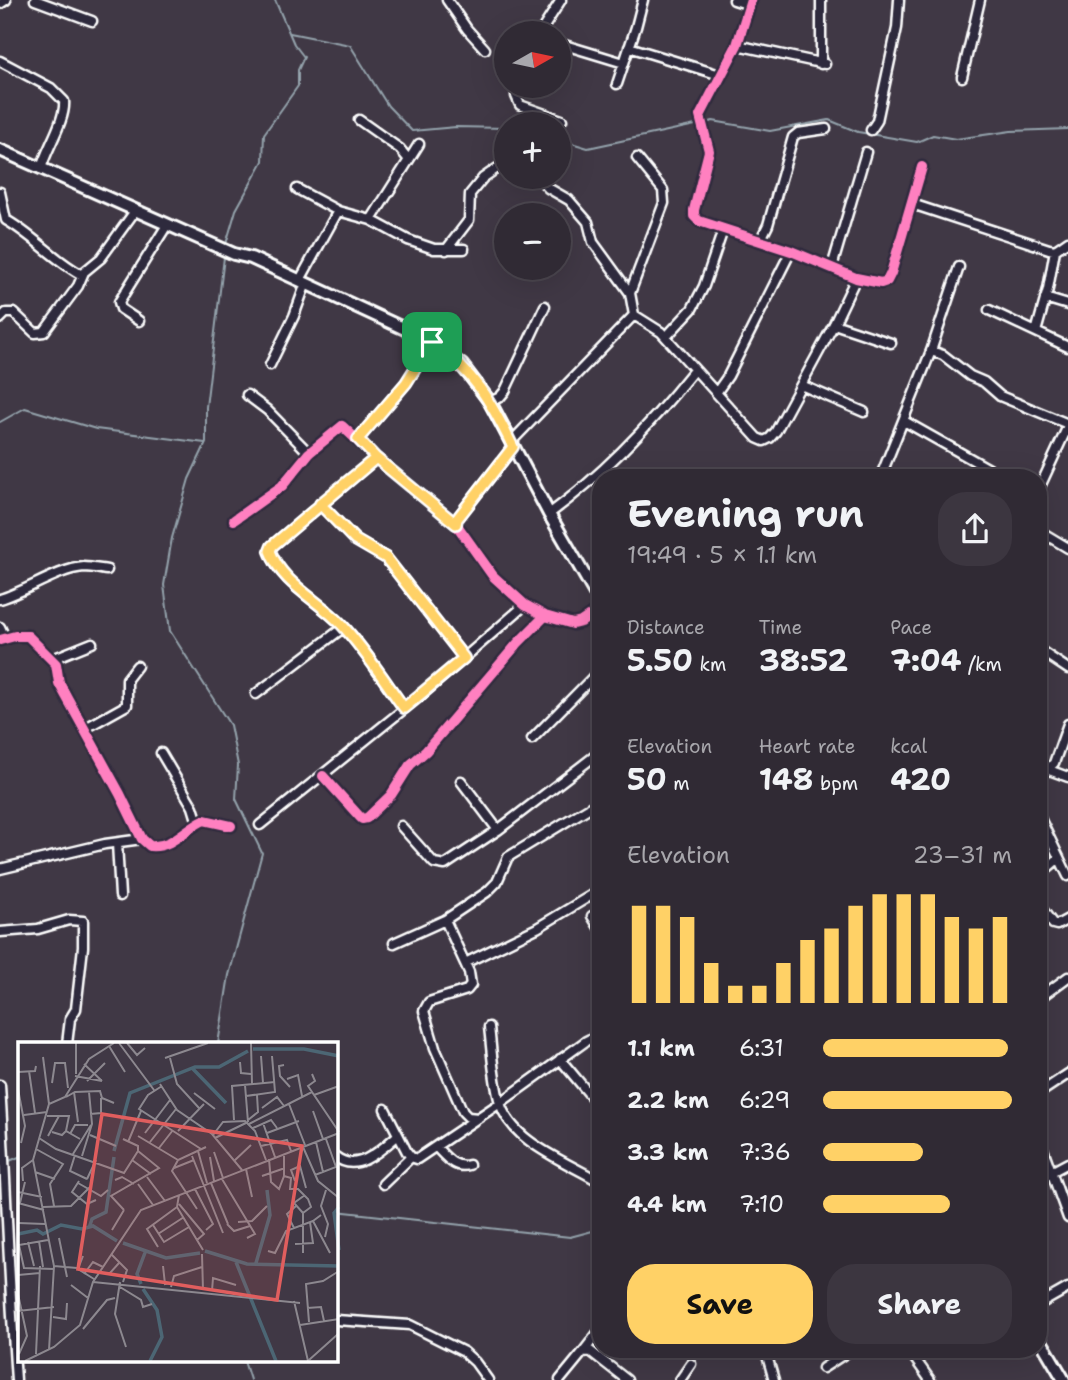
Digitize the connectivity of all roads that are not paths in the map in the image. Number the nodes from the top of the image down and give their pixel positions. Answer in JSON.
{"nodes":[{"id":1,"x":6,"y":0,"type":"edge"},
{"id":2,"x":35,"y":0,"type":"edge"},
{"id":3,"x":447,"y":0,"type":"edge"},
{"id":4,"x":561,"y":0,"type":"edge"},
{"id":5,"x":643,"y":0,"type":"edge"},
{"id":6,"x":734,"y":0,"type":"edge"},
{"id":7,"x":821,"y":0,"type":"edge"},
{"id":8,"x":899,"y":0,"type":"edge"},
{"id":9,"x":980,"y":0,"type":"edge"},
{"id":10,"x":751,"y":3,"type":"edge"},
{"id":11,"x":0,"y":4,"type":"edge"},
{"id":12,"x":92,"y":21,"type":"dead end"},
{"id":13,"x":548,"y":21,"type":"edge"},
{"id":14,"x":737,"y":45,"type":"junction"},
{"id":15,"x":571,"y":47,"type":"edge"},
{"id":16,"x":629,"y":47,"type":"junction"},
{"id":17,"x":485,"y":49,"type":"dead end"},
{"id":18,"x":0,"y":61,"type":"edge"},
{"id":19,"x":624,"y":63,"type":"junction"},
{"id":20,"x":720,"y":75,"type":"junction"},
{"id":21,"x":962,"y":77,"type":"dead end"},
{"id":22,"x":617,"y":84,"type":"dead end"},
{"id":23,"x":517,"y":98,"type":"edge"},
{"id":24,"x":540,"y":112,"type":"edge"},
{"id":25,"x":359,"y":120,"type":"dead end"},
{"id":26,"x":826,"y":130,"type":"dead end"},
{"id":27,"x":871,"y":130,"type":"dead end"},
{"id":28,"x":419,"y":144,"type":"dead end"},
{"id":29,"x":0,"y":150,"type":"edge"},
{"id":30,"x":866,"y":152,"type":"dead end"},
{"id":31,"x":637,"y":158,"type":"dead end"},
{"id":32,"x":409,"y":160,"type":"junction"},
{"id":33,"x":922,"y":167,"type":"dead end"},
{"id":34,"x":41,"y":169,"type":"junction"},
{"id":35,"x":494,"y":170,"type":"edge"},
{"id":36,"x":297,"y":189,"type":"dead end"},
{"id":37,"x":550,"y":189,"type":"edge"},
{"id":38,"x":0,"y":192,"type":"edge"},
{"id":39,"x":912,"y":204,"type":"junction"},
{"id":40,"x":135,"y":211,"type":"junction"},
{"id":41,"x":338,"y":211,"type":"junction"},
{"id":42,"x":371,"y":220,"type":"junction"},
{"id":43,"x":167,"y":225,"type":"junction"},
{"id":44,"x":723,"y":230,"type":"junction"},
{"id":45,"x":760,"y":241,"type":"junction"},
{"id":46,"x":1068,"y":241,"type":"edge"},
{"id":47,"x":464,"y":249,"type":"dead end"},
{"id":48,"x":446,"y":250,"type":"junction"},
{"id":49,"x":1055,"y":250,"type":"junction"},
{"id":50,"x":791,"y":251,"type":"junction"},
{"id":51,"x":832,"y":267,"type":"junction"},
{"id":52,"x":959,"y":267,"type":"dead end"},
{"id":53,"x":82,"y":275,"type":"junction"},
{"id":54,"x":856,"y":278,"type":"junction"},
{"id":55,"x":303,"y":281,"type":"junction"},
{"id":56,"x":630,"y":293,"type":"junction"},
{"id":57,"x":1045,"y":299,"type":"junction"},
{"id":58,"x":1068,"y":304,"type":"edge"},
{"id":59,"x":545,"y":306,"type":"dead end"},
{"id":60,"x":989,"y":310,"type":"dead end"},
{"id":61,"x":634,"y":315,"type":"junction"},
{"id":62,"x":0,"y":319,"type":"edge"},
{"id":63,"x":139,"y":321,"type":"dead end"},
{"id":64,"x":835,"y":324,"type":"junction"},
{"id":65,"x":1036,"y":331,"type":"junction"},
{"id":66,"x":666,"y":337,"type":"junction"},
{"id":67,"x":432,"y":342,"type":"junction"},
{"id":68,"x":891,"y":343,"type":"dead end"},
{"id":69,"x":1068,"y":347,"type":"edge"},
{"id":70,"x":930,"y":351,"type":"junction"},
{"id":71,"x":270,"y":365,"type":"dead end"},
{"id":72,"x":694,"y":370,"type":"junction"},
{"id":73,"x":801,"y":386,"type":"junction"},
{"id":74,"x":716,"y":393,"type":"junction"},
{"id":75,"x":247,"y":396,"type":"dead end"},
{"id":76,"x":491,"y":402,"type":"junction"},
{"id":77,"x":864,"y":412,"type":"dead end"},
{"id":78,"x":904,"y":421,"type":"junction"},
{"id":79,"x":1068,"y":425,"type":"edge"},
{"id":80,"x":358,"y":439,"type":"junction"},
{"id":81,"x":512,"y":444,"type":"junction"},
{"id":82,"x":309,"y":453,"type":"junction"},
{"id":83,"x":376,"y":458,"type":"junction"},
{"id":84,"x":602,"y":469,"type":"edge"},
{"id":85,"x":884,"y":469,"type":"edge"},
{"id":86,"x":989,"y":469,"type":"edge"},
{"id":87,"x":1047,"y":471,"type":"edge"},
{"id":88,"x":592,"y":479,"type":"edge"},
{"id":89,"x":320,"y":504,"type":"junction"},
{"id":90,"x":549,"y":514,"type":"junction"},
{"id":91,"x":234,"y":520,"type":"dead end"},
{"id":92,"x":456,"y":524,"type":"junction"},
{"id":93,"x":1047,"y":535,"type":"edge"},
{"id":94,"x":1068,"y":547,"type":"edge"},
{"id":95,"x":107,"y":570,"type":"dead end"},
{"id":96,"x":592,"y":588,"type":"edge"},
{"id":97,"x":0,"y":599,"type":"edge"},
{"id":98,"x":524,"y":605,"type":"junction"},
{"id":99,"x":592,"y":614,"type":"edge"},
{"id":100,"x":545,"y":616,"type":"junction"},
{"id":101,"x":0,"y":627,"type":"edge"},
{"id":102,"x":344,"y":627,"type":"junction"},
{"id":103,"x":2,"y":639,"type":"edge"},
{"id":104,"x":92,"y":643,"type":"dead end"},
{"id":105,"x":1047,"y":655,"type":"edge"},
{"id":106,"x":464,"y":658,"type":"junction"},
{"id":107,"x":52,"y":659,"type":"junction"},
{"id":108,"x":137,"y":666,"type":"dead end"},
{"id":109,"x":1068,"y":668,"type":"edge"},
{"id":110,"x":592,"y":678,"type":"edge"},
{"id":111,"x":256,"y":694,"type":"dead end"},
{"id":112,"x":404,"y":708,"type":"junction"},
{"id":113,"x":1068,"y":724,"type":"edge"},
{"id":114,"x":84,"y":729,"type":"junction"},
{"id":115,"x":532,"y":738,"type":"dead end"},
{"id":116,"x":161,"y":753,"type":"dead end"},
{"id":117,"x":592,"y":758,"type":"edge"},
{"id":118,"x":1049,"y":770,"type":"joint"},
{"id":119,"x":323,"y":776,"type":"junction"},
{"id":120,"x":1068,"y":777,"type":"edge"},
{"id":121,"x":461,"y":781,"type":"dead end"},
{"id":122,"x":592,"y":806,"type":"edge"},
{"id":123,"x":198,"y":823,"type":"junction"},
{"id":124,"x":260,"y":825,"type":"dead end"},
{"id":125,"x":401,"y":825,"type":"dead end"},
{"id":126,"x":231,"y":826,"type":"dead end"},
{"id":127,"x":498,"y":830,"type":"junction"},
{"id":128,"x":1047,"y":833,"type":"edge"},
{"id":129,"x":142,"y":839,"type":"junction"},
{"id":130,"x":117,"y":843,"type":"junction"},
{"id":131,"x":1059,"y":858,"type":"junction"},
{"id":132,"x":0,"y":869,"type":"edge"},
{"id":133,"x":1047,"y":869,"type":"edge"},
{"id":134,"x":1068,"y":876,"type":"edge"},
{"id":135,"x":592,"y":895,"type":"edge"},
{"id":136,"x":120,"y":897,"type":"dead end"},
{"id":137,"x":1047,"y":916,"type":"edge"},
{"id":138,"x":1068,"y":919,"type":"edge"},
{"id":139,"x":444,"y":920,"type":"junction"},
{"id":140,"x":0,"y":932,"type":"edge"},
{"id":141,"x":394,"y":943,"type":"dead end"},
{"id":142,"x":465,"y":963,"type":"junction"},
{"id":143,"x":1068,"y":977,"type":"edge"},
{"id":144,"x":1047,"y":992,"type":"edge"},
{"id":145,"x":489,"y":1027,"type":"dead end"},
{"id":146,"x":592,"y":1038,"type":"edge"},
{"id":147,"x":67,"y":1042,"type":"edge"},
{"id":148,"x":560,"y":1059,"type":"junction"},
{"id":149,"x":1068,"y":1074,"type":"edge"},
{"id":150,"x":0,"y":1085,"type":"edge"},
{"id":151,"x":1047,"y":1088,"type":"edge"},
{"id":152,"x":592,"y":1097,"type":"edge"},
{"id":153,"x":500,"y":1103,"type":"junction"},
{"id":154,"x":385,"y":1109,"type":"dead end"},
{"id":155,"x":478,"y":1118,"type":"junction"},
{"id":156,"x":398,"y":1135,"type":"junction"},
{"id":157,"x":436,"y":1147,"type":"junction"},
{"id":158,"x":411,"y":1157,"type":"junction"},
{"id":159,"x":338,"y":1158,"type":"edge"},
{"id":160,"x":1047,"y":1158,"type":"edge"},
{"id":161,"x":1068,"y":1163,"type":"edge"},
{"id":162,"x":469,"y":1165,"type":"dead end"},
{"id":163,"x":1051,"y":1171,"type":"junction"},
{"id":164,"x":1047,"y":1173,"type":"edge"},
{"id":165,"x":592,"y":1178,"type":"edge"},
{"id":166,"x":383,"y":1184,"type":"dead end"},
{"id":167,"x":1068,"y":1218,"type":"edge"},
{"id":168,"x":1068,"y":1288,"type":"edge"},
{"id":169,"x":1047,"y":1300,"type":"edge"},
{"id":170,"x":338,"y":1320,"type":"edge"},
{"id":171,"x":592,"y":1340,"type":"edge"},
{"id":172,"x":1047,"y":1351,"type":"edge"},
{"id":173,"x":583,"y":1352,"type":"junction"},
{"id":174,"x":592,"y":1352,"type":"edge"},
{"id":175,"x":600,"y":1358,"type":"edge"},
{"id":176,"x":768,"y":1358,"type":"edge"},
{"id":177,"x":838,"y":1358,"type":"edge"},
{"id":178,"x":914,"y":1358,"type":"edge"},
{"id":179,"x":691,"y":1364,"type":"dead end"},
{"id":180,"x":823,"y":1368,"type":"dead end"},
{"id":181,"x":16,"y":1380,"type":"edge"},
{"id":182,"x":488,"y":1380,"type":"edge"},
{"id":183,"x":560,"y":1380,"type":"edge"},
{"id":184,"x":628,"y":1380,"type":"edge"},
{"id":185,"x":680,"y":1380,"type":"edge"},
{"id":186,"x":774,"y":1380,"type":"edge"},
{"id":187,"x":930,"y":1380,"type":"edge"},
{"id":188,"x":1064,"y":1380,"type":"edge"}],
"edges":[{"from":1,"to":11,"type":"street"},
{"from":2,"to":12,"type":"street"},
{"from":3,"to":17,"type":"street"},
{"from":4,"to":13,"type":"street"},
{"from":5,"to":16,"type":"street"},
{"from":6,"to":10,"type":"street"},
{"from":7,"to":14,"type":"street"},
{"from":8,"to":27,"type":"street"},
{"from":9,"to":21,"type":"street"},
{"from":10,"to":14,"type":"street"},
{"from":14,"to":20,"type":"street"},
{"from":15,"to":19,"type":"street"},
{"from":16,"to":19,"type":"street"},
{"from":16,"to":20,"type":"street"},
{"from":18,"to":34,"type":"street"},
{"from":19,"to":22,"type":"street"},
{"from":20,"to":44,"type":"street"},
{"from":23,"to":24,"type":"street"},
{"from":25,"to":32,"type":"street"},
{"from":26,"to":45,"type":"street"},
{"from":28,"to":32,"type":"street"},
{"from":29,"to":34,"type":"main road"},
{"from":30,"to":51,"type":"street"},
{"from":31,"to":56,"type":"street"},
{"from":32,"to":42,"type":"street"},
{"from":33,"to":39,"type":"street"},
{"from":34,"to":40,"type":"main road"},
{"from":35,"to":48,"type":"street"},
{"from":36,"to":41,"type":"street"},
{"from":37,"to":56,"type":"street"},
{"from":38,"to":53,"type":"street"},
{"from":39,"to":49,"type":"street"},
{"from":39,"to":54,"type":"street"},
{"from":40,"to":43,"type":"main road"},
{"from":40,"to":53,"type":"street"},
{"from":41,"to":42,"type":"street"},
{"from":41,"to":55,"type":"street"},
{"from":42,"to":48,"type":"street"},
{"from":43,"to":55,"type":"main road"},
{"from":43,"to":63,"type":"street"},
{"from":44,"to":45,"type":"street"},
{"from":44,"to":66,"type":"street"},
{"from":45,"to":50,"type":"street"},
{"from":46,"to":49,"type":"street"},
{"from":47,"to":48,"type":"street"},
{"from":49,"to":57,"type":"street"},
{"from":50,"to":51,"type":"street"},
{"from":50,"to":74,"type":"street"},
{"from":51,"to":54,"type":"street"},
{"from":52,"to":70,"type":"street"},
{"from":53,"to":62,"type":"street"},
{"from":54,"to":64,"type":"street"},
{"from":55,"to":67,"type":"main road"},
{"from":55,"to":71,"type":"street"},
{"from":56,"to":61,"type":"street"},
{"from":57,"to":58,"type":"street"},
{"from":57,"to":65,"type":"street"},
{"from":59,"to":76,"type":"street"},
{"from":60,"to":65,"type":"street"},
{"from":61,"to":66,"type":"street"},
{"from":61,"to":81,"type":"street"},
{"from":64,"to":68,"type":"street"},
{"from":64,"to":73,"type":"street"},
{"from":65,"to":69,"type":"street"},
{"from":66,"to":72,"type":"street"},
{"from":67,"to":76,"type":"main road"},
{"from":67,"to":80,"type":"street"},
{"from":70,"to":78,"type":"street"},
{"from":70,"to":79,"type":"street"},
{"from":72,"to":74,"type":"street"},
{"from":72,"to":84,"type":"street"},
{"from":73,"to":74,"type":"street"},
{"from":73,"to":77,"type":"street"},
{"from":75,"to":82,"type":"street"},
{"from":76,"to":81,"type":"main road"},
{"from":78,"to":85,"type":"street"},
{"from":78,"to":86,"type":"street"},
{"from":79,"to":87,"type":"street"},
{"from":80,"to":82,"type":"street"},
{"from":80,"to":83,"type":"street"},
{"from":81,"to":90,"type":"main road"},
{"from":81,"to":92,"type":"street"},
{"from":82,"to":91,"type":"street"},
{"from":83,"to":89,"type":"street"},
{"from":83,"to":92,"type":"street"},
{"from":88,"to":90,"type":"street"},
{"from":89,"to":102,"type":"street"},
{"from":89,"to":106,"type":"street"},
{"from":90,"to":96,"type":"main road"},
{"from":92,"to":98,"type":"street"},
{"from":93,"to":94,"type":"street"},
{"from":95,"to":97,"type":"street"},
{"from":98,"to":100,"type":"street"},
{"from":98,"to":106,"type":"street"},
{"from":99,"to":100,"type":"street"},
{"from":100,"to":119,"type":"street"},
{"from":101,"to":103,"type":"street"},
{"from":102,"to":111,"type":"street"},
{"from":102,"to":112,"type":"street"},
{"from":103,"to":107,"type":"street"},
{"from":104,"to":107,"type":"street"},
{"from":105,"to":109,"type":"street"},
{"from":106,"to":112,"type":"street"},
{"from":107,"to":114,"type":"street"},
{"from":108,"to":114,"type":"street"},
{"from":110,"to":115,"type":"street"},
{"from":112,"to":119,"type":"street"},
{"from":113,"to":118,"type":"street"},
{"from":114,"to":129,"type":"street"},
{"from":116,"to":123,"type":"street"},
{"from":117,"to":127,"type":"street"},
{"from":118,"to":120,"type":"street"},
{"from":119,"to":124,"type":"street"},
{"from":121,"to":127,"type":"street"},
{"from":122,"to":139,"type":"street"},
{"from":123,"to":126,"type":"street"},
{"from":123,"to":129,"type":"street"},
{"from":125,"to":127,"type":"street"},
{"from":128,"to":131,"type":"street"},
{"from":129,"to":130,"type":"street"},
{"from":130,"to":132,"type":"street"},
{"from":130,"to":136,"type":"street"},
{"from":131,"to":133,"type":"street"},
{"from":131,"to":134,"type":"street"},
{"from":135,"to":142,"type":"street"},
{"from":137,"to":138,"type":"street"},
{"from":139,"to":141,"type":"street"},
{"from":139,"to":142,"type":"street"},
{"from":140,"to":147,"type":"street"},
{"from":142,"to":155,"type":"street"},
{"from":143,"to":144,"type":"street"},
{"from":145,"to":153,"type":"street"},
{"from":146,"to":148,"type":"street"},
{"from":148,"to":152,"type":"street"},
{"from":148,"to":153,"type":"street"},
{"from":149,"to":151,"type":"street"},
{"from":150,"to":181,"type":"street"},
{"from":153,"to":155,"type":"street"},
{"from":153,"to":165,"type":"street"},
{"from":154,"to":156,"type":"street"},
{"from":155,"to":157,"type":"street"},
{"from":156,"to":158,"type":"street"},
{"from":156,"to":159,"type":"street"},
{"from":157,"to":158,"type":"street"},
{"from":157,"to":162,"type":"street"},
{"from":158,"to":166,"type":"street"},
{"from":160,"to":163,"type":"street"},
{"from":161,"to":163,"type":"street"},
{"from":163,"to":164,"type":"street"},
{"from":163,"to":167,"type":"street"},
{"from":168,"to":169,"type":"street"},
{"from":170,"to":182,"type":"street"},
{"from":171,"to":173,"type":"street"},
{"from":172,"to":188,"type":"main road"},
{"from":173,"to":174,"type":"street"},
{"from":173,"to":183,"type":"street"},
{"from":175,"to":184,"type":"street"},
{"from":176,"to":186,"type":"street"},
{"from":177,"to":180,"type":"street"},
{"from":178,"to":187,"type":"street"},
{"from":179,"to":185,"type":"street"}]}
